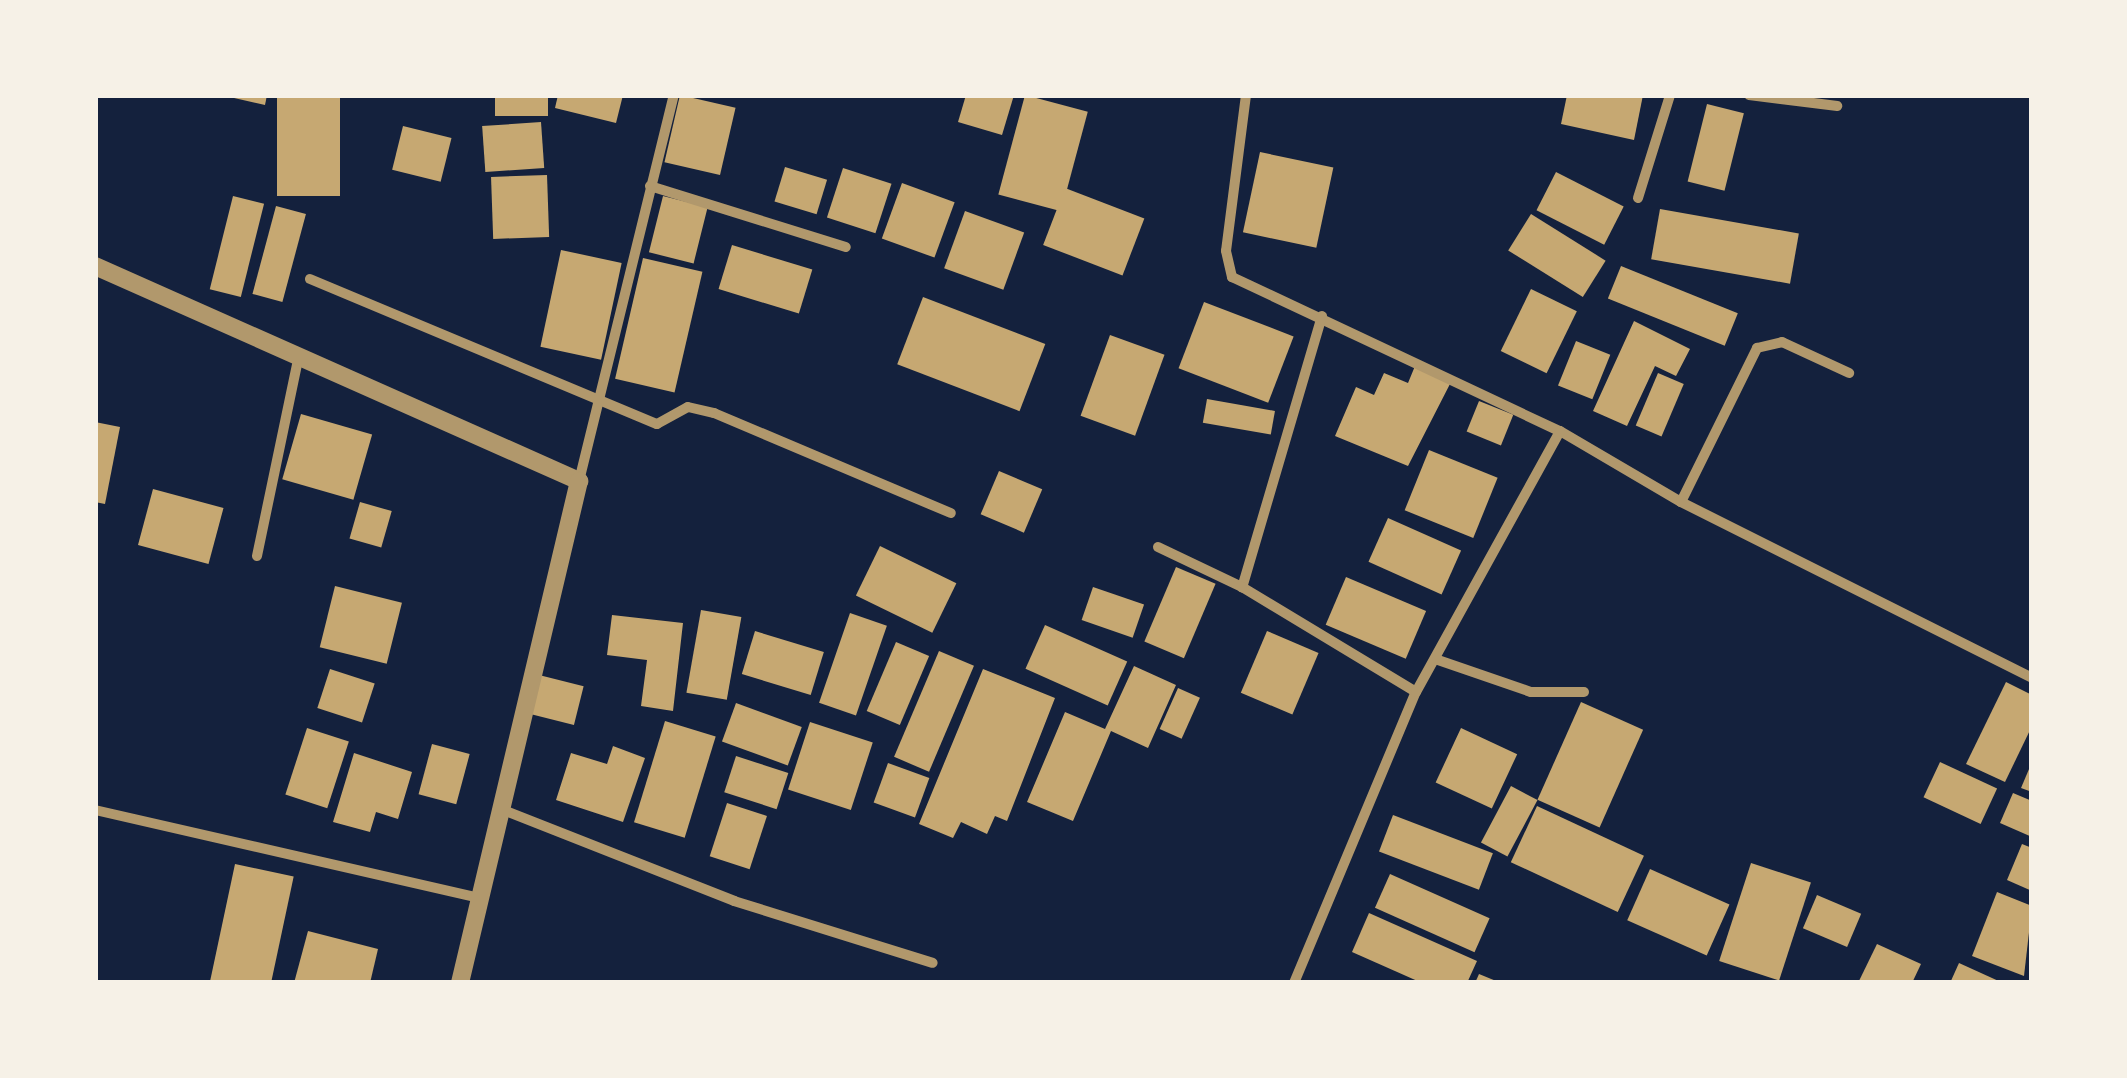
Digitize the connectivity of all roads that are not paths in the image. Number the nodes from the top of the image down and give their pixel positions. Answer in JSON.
{"nodes":[{"id":1,"x":674,"y":95,"type":"edge"},
{"id":2,"x":1246,"y":95,"type":"edge"},
{"id":3,"x":1670,"y":95,"type":"edge"},
{"id":4,"x":1749,"y":95,"type":"edge"},
{"id":5,"x":1837,"y":106,"type":"dead end"},
{"id":6,"x":650,"y":186,"type":"junction"},
{"id":7,"x":1638,"y":198,"type":"dead end"},
{"id":8,"x":846,"y":247,"type":"dead end"},
{"id":9,"x":95,"y":266,"type":"edge"},
{"id":10,"x":310,"y":278,"type":"dead end"},
{"id":11,"x":1322,"y":316,"type":"junction"},
{"id":12,"x":298,"y":358,"type":"junction"},
{"id":13,"x":1848,"y":373,"type":"dead end"},
{"id":14,"x":596,"y":400,"type":"junction"},
{"id":15,"x":1560,"y":431,"type":"junction"},
{"id":16,"x":579,"y":481,"type":"junction"},
{"id":17,"x":1681,"y":502,"type":"junction"},
{"id":18,"x":951,"y":513,"type":"dead end"},
{"id":19,"x":1158,"y":547,"type":"dead end"},
{"id":20,"x":257,"y":556,"type":"dead end"},
{"id":21,"x":1242,"y":588,"type":"junction"},
{"id":22,"x":1438,"y":660,"type":"junction"},
{"id":23,"x":2031,"y":675,"type":"edge"},
{"id":24,"x":1416,"y":692,"type":"junction"},
{"id":25,"x":1584,"y":692,"type":"dead end"},
{"id":26,"x":499,"y":808,"type":"junction"},
{"id":27,"x":95,"y":810,"type":"edge"},
{"id":28,"x":480,"y":898,"type":"junction"},
{"id":29,"x":932,"y":963,"type":"dead end"},
{"id":30,"x":460,"y":983,"type":"edge"},
{"id":31,"x":1294,"y":983,"type":"edge"}],
"edges":[{"from":1,"to":6,"type":"street"},
{"from":2,"to":11,"type":"street"},
{"from":3,"to":7,"type":"street"},
{"from":4,"to":5,"type":"street"},
{"from":6,"to":8,"type":"street"},
{"from":6,"to":14,"type":"street"},
{"from":9,"to":12,"type":"street"},
{"from":10,"to":14,"type":"street"},
{"from":11,"to":15,"type":"street"},
{"from":11,"to":21,"type":"street"},
{"from":12,"to":16,"type":"street"},
{"from":12,"to":20,"type":"street"},
{"from":13,"to":17,"type":"street"},
{"from":14,"to":16,"type":"street"},
{"from":14,"to":18,"type":"street"},
{"from":15,"to":17,"type":"street"},
{"from":15,"to":22,"type":"street"},
{"from":16,"to":26,"type":"street"},
{"from":17,"to":23,"type":"street"},
{"from":19,"to":21,"type":"street"},
{"from":21,"to":24,"type":"street"},
{"from":22,"to":24,"type":"street"},
{"from":22,"to":25,"type":"street"},
{"from":24,"to":31,"type":"street"},
{"from":26,"to":28,"type":"street"},
{"from":26,"to":29,"type":"street"},
{"from":27,"to":28,"type":"street"},
{"from":28,"to":30,"type":"street"}]}
